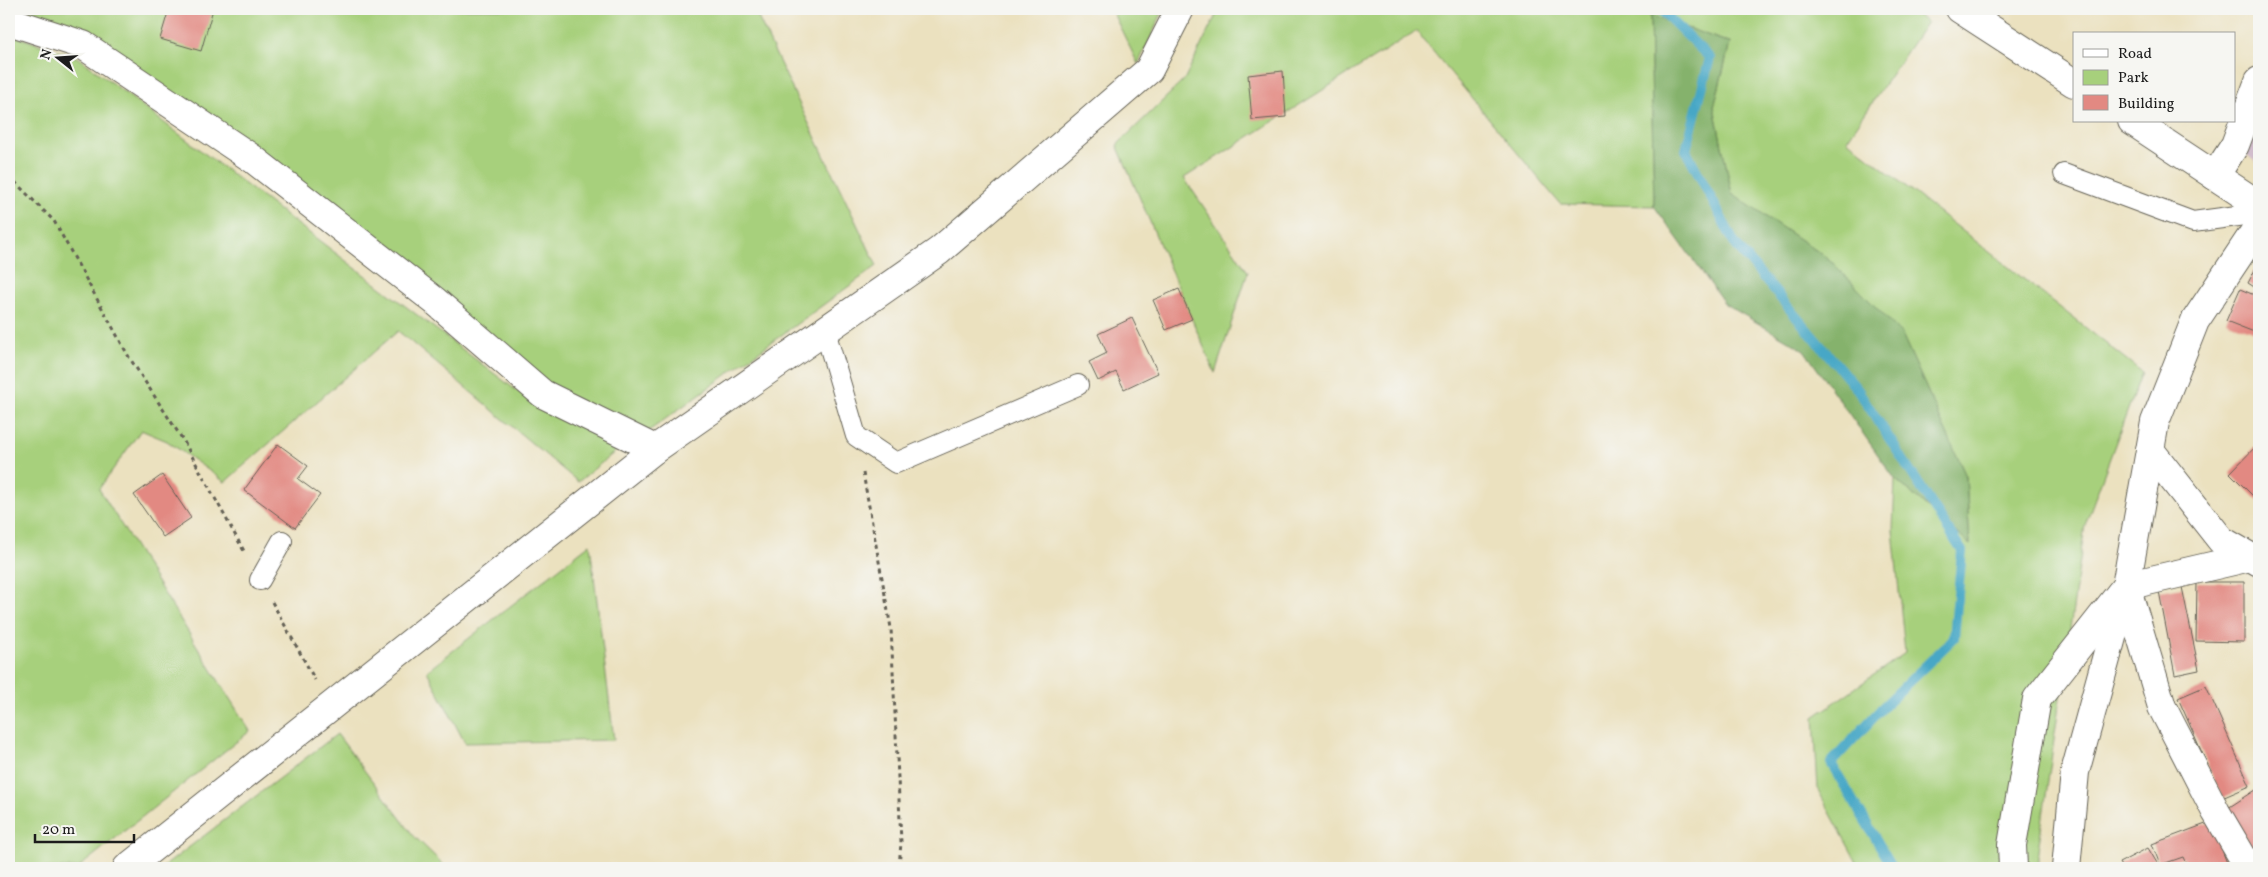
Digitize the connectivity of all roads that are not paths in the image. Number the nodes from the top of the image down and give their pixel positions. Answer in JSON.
{"nodes":[{"id":1,"x":1180,"y":9,"type":"edge"},
{"id":2,"x":1960,"y":9,"type":"edge"},
{"id":3,"x":9,"y":21,"type":"edge"},
{"id":4,"x":2259,"y":81,"type":"edge"},
{"id":5,"x":2073,"y":82,"type":"edge"},
{"id":6,"x":2134,"y":122,"type":"edge"},
{"id":7,"x":2064,"y":174,"type":"dead end"},
{"id":8,"x":2216,"y":176,"type":"junction"},
{"id":9,"x":2259,"y":205,"type":"edge"},
{"id":10,"x":2259,"y":213,"type":"edge"},
{"id":11,"x":2259,"y":224,"type":"edge"},
{"id":12,"x":825,"y":331,"type":"junction"},
{"id":13,"x":1078,"y":385,"type":"dead end"},
{"id":14,"x":655,"y":449,"type":"junction"},
{"id":15,"x":2150,"y":450,"type":"junction"},
{"id":16,"x":282,"y":541,"type":"dead end"},
{"id":17,"x":2255,"y":560,"type":"edge"},
{"id":18,"x":260,"y":580,"type":"road end"},
{"id":19,"x":2126,"y":586,"type":"junction"},
{"id":20,"x":127,"y":868,"type":"edge"},
{"id":21,"x":2013,"y":868,"type":"edge"},
{"id":22,"x":2066,"y":868,"type":"edge"},
{"id":23,"x":2250,"y":868,"type":"edge"}],
"edges":[{"from":1,"to":12,"type":"street"},
{"from":2,"to":5,"type":"street"},
{"from":3,"to":14,"type":"street"},
{"from":4,"to":8,"type":"street"},
{"from":6,"to":8,"type":"street"},
{"from":7,"to":10,"type":"lane"},
{"from":8,"to":9,"type":"street"},
{"from":11,"to":15,"type":"street"},
{"from":12,"to":13,"type":"lane"},
{"from":12,"to":14,"type":"street"},
{"from":14,"to":20,"type":"street"},
{"from":15,"to":17,"type":"street"},
{"from":15,"to":19,"type":"street"},
{"from":16,"to":18,"type":"lane"},
{"from":17,"to":19,"type":"street"},
{"from":19,"to":21,"type":"street"},
{"from":19,"to":22,"type":"street"},
{"from":19,"to":23,"type":"street"}]}
